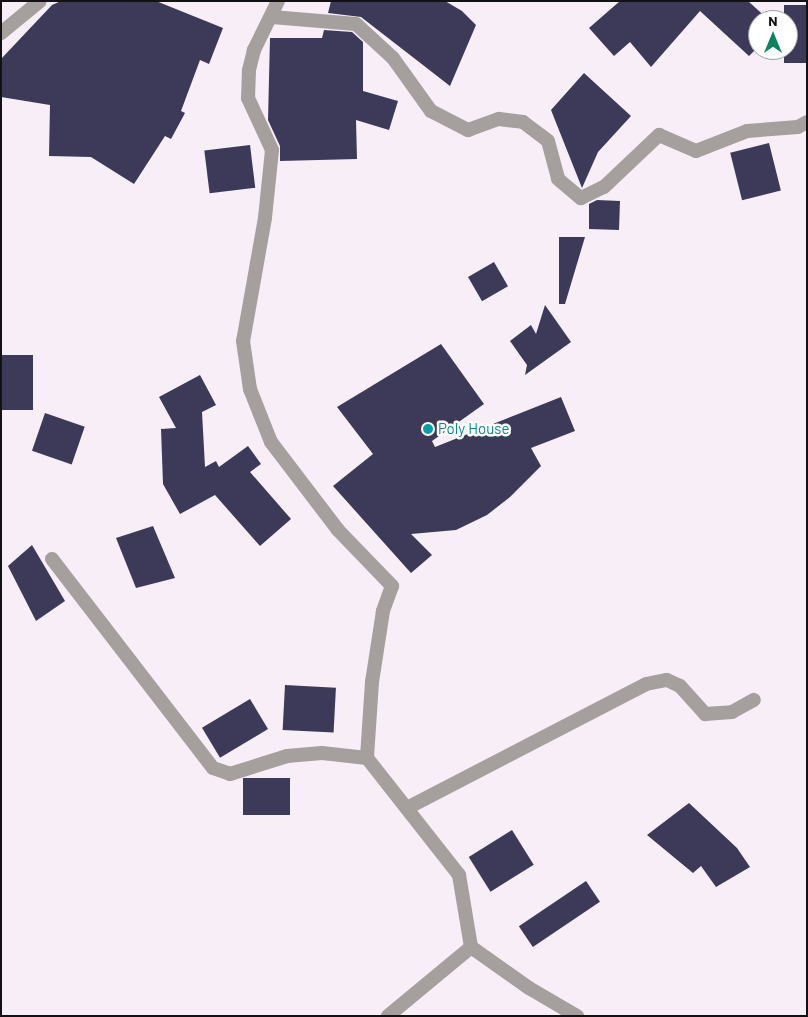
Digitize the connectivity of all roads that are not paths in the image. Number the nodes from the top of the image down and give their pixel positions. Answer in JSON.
{"nodes":[{"id":1,"x":40,"y":1,"type":"edge"},
{"id":2,"x":278,"y":1,"type":"edge"},
{"id":3,"x":272,"y":17,"type":"junction"},
{"id":4,"x":1,"y":33,"type":"edge"},
{"id":5,"x":807,"y":122,"type":"edge"},
{"id":6,"x":52,"y":560,"type":"dead end"},
{"id":7,"x":754,"y":700,"type":"dead end"},
{"id":8,"x":367,"y":758,"type":"junction"},
{"id":9,"x":407,"y":808,"type":"junction"},
{"id":10,"x":471,"y":947,"type":"junction"},
{"id":11,"x":388,"y":1016,"type":"edge"},
{"id":12,"x":577,"y":1016,"type":"edge"}],
"edges":[{"from":1,"to":4,"type":"street"},
{"from":2,"to":3,"type":"street"},
{"from":3,"to":5,"type":"street"},
{"from":3,"to":8,"type":"street"},
{"from":6,"to":8,"type":"street"},
{"from":7,"to":9,"type":"street"},
{"from":8,"to":9,"type":"street"},
{"from":9,"to":10,"type":"street"},
{"from":10,"to":11,"type":"street"},
{"from":10,"to":12,"type":"street"}]}
